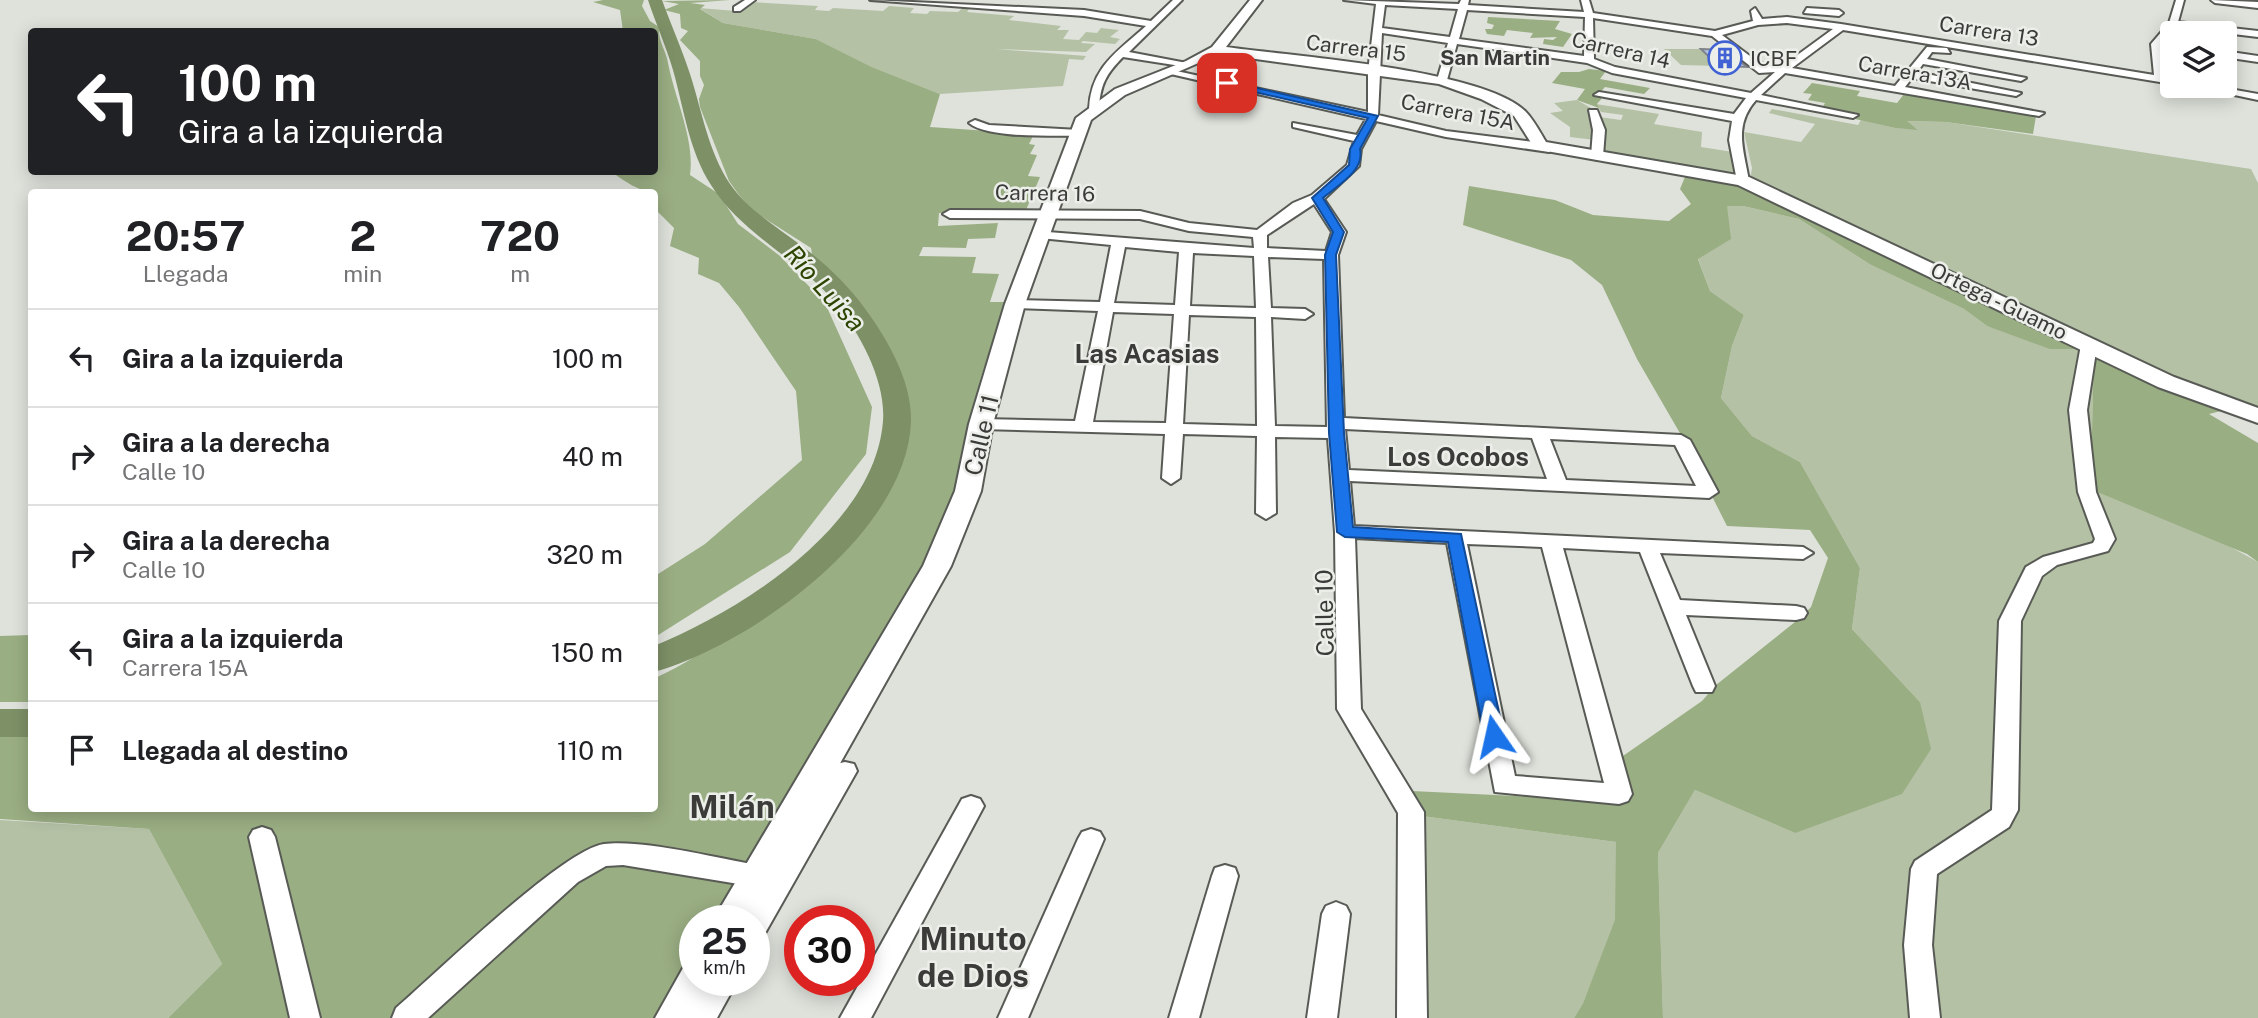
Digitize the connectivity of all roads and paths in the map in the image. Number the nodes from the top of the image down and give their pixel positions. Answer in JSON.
{"nodes":[{"id":1,"x":751,"y":0,"type":"edge"},
{"id":2,"x":874,"y":0,"type":"edge"},
{"id":3,"x":1082,"y":0,"type":"edge"},
{"id":4,"x":1178,"y":0,"type":"edge"},
{"id":5,"x":1256,"y":0,"type":"edge"},
{"id":6,"x":1348,"y":0,"type":"edge"},
{"id":7,"x":1585,"y":0,"type":"edge"},
{"id":8,"x":2180,"y":0,"type":"edge"},
{"id":9,"x":2215,"y":0,"type":"edge"},
{"id":10,"x":1381,"y":1,"type":"edge"},
{"id":11,"x":973,"y":2,"type":"edge"},
{"id":12,"x":1464,"y":4,"type":"edge"},
{"id":13,"x":2258,"y":5,"type":"edge"},
{"id":14,"x":737,"y":9,"type":"dead end"},
{"id":15,"x":1766,"y":9,"type":"dead end"},
{"id":16,"x":1778,"y":10,"type":"dead end"},
{"id":17,"x":1839,"y":13,"type":"dead end"},
{"id":18,"x":1589,"y":15,"type":"junction"},
{"id":19,"x":1086,"y":16,"type":"junction"},
{"id":20,"x":2173,"y":21,"type":"edge"},
{"id":21,"x":1758,"y":22,"type":"junction"},
{"id":22,"x":1152,"y":24,"type":"junction"},
{"id":23,"x":1841,"y":27,"type":"junction"},
{"id":24,"x":1379,"y":30,"type":"junction"},
{"id":25,"x":2237,"y":32,"type":"edge"},
{"id":26,"x":1715,"y":34,"type":"junction"},
{"id":27,"x":2258,"y":34,"type":"edge"},
{"id":28,"x":1452,"y":38,"type":"junction"},
{"id":29,"x":2160,"y":39,"type":"edge"},
{"id":30,"x":2156,"y":44,"type":"junction"},
{"id":31,"x":2160,"y":45,"type":"edge"},
{"id":32,"x":1217,"y":50,"type":"junction"},
{"id":33,"x":1122,"y":54,"type":"junction"},
{"id":34,"x":2237,"y":56,"type":"edge"},
{"id":35,"x":2258,"y":59,"type":"edge"},
{"id":36,"x":1589,"y":60,"type":"junction"},
{"id":37,"x":1920,"y":61,"type":"junction"},
{"id":38,"x":1191,"y":64,"type":"junction"},
{"id":39,"x":2023,"y":64,"type":"junction"},
{"id":40,"x":1754,"y":65,"type":"junction"},
{"id":41,"x":2085,"y":66,"type":"junction"},
{"id":42,"x":1785,"y":70,"type":"junction"},
{"id":43,"x":1167,"y":72,"type":"junction"},
{"id":44,"x":1373,"y":72,"type":"junction"},
{"id":45,"x":1909,"y":74,"type":"junction"},
{"id":46,"x":1773,"y":77,"type":"junction"},
{"id":47,"x":2021,"y":78,"type":"junction"},
{"id":48,"x":2160,"y":79,"type":"joint"},
{"id":49,"x":1442,"y":80,"type":"junction"},
{"id":50,"x":1898,"y":89,"type":"junction"},
{"id":51,"x":2016,"y":93,"type":"junction"},
{"id":52,"x":2237,"y":93,"type":"edge"},
{"id":53,"x":1599,"y":94,"type":"dead end"},
{"id":54,"x":1752,"y":96,"type":"junction"},
{"id":55,"x":2258,"y":97,"type":"edge"},
{"id":56,"x":2009,"y":108,"type":"junction"},
{"id":57,"x":1094,"y":109,"type":"junction"},
{"id":58,"x":1592,"y":111,"type":"dead end"},
{"id":59,"x":2039,"y":113,"type":"dead end"},
{"id":60,"x":1373,"y":116,"type":"junction"},
{"id":61,"x":1853,"y":116,"type":"dead end"},
{"id":62,"x":1737,"y":118,"type":"junction"},
{"id":63,"x":1679,"y":121,"type":"dead end"},
{"id":64,"x":975,"y":123,"type":"dead end"},
{"id":65,"x":1297,"y":125,"type":"dead end"},
{"id":66,"x":1734,"y":130,"type":"junction"},
{"id":67,"x":1079,"y":133,"type":"junction"},
{"id":68,"x":1360,"y":139,"type":"junction"},
{"id":69,"x":1549,"y":148,"type":"junction"},
{"id":70,"x":1597,"y":156,"type":"junction"},
{"id":71,"x":1743,"y":181,"type":"junction"},
{"id":72,"x":1317,"y":198,"type":"junction"},
{"id":73,"x":950,"y":214,"type":"dead end"},
{"id":74,"x":1044,"y":224,"type":"junction"},
{"id":75,"x":1260,"y":234,"type":"junction"},
{"id":76,"x":1119,"y":241,"type":"junction"},
{"id":77,"x":1186,"y":249,"type":"junction"},
{"id":78,"x":1259,"y":251,"type":"junction"},
{"id":79,"x":1331,"y":255,"type":"junction"},
{"id":80,"x":1015,"y":304,"type":"junction"},
{"id":81,"x":1105,"y":307,"type":"junction"},
{"id":82,"x":1182,"y":309,"type":"junction"},
{"id":83,"x":1263,"y":312,"type":"junction"},
{"id":84,"x":1305,"y":314,"type":"dead end"},
{"id":85,"x":2089,"y":345,"type":"junction"},
{"id":86,"x":2258,"y":416,"type":"edge"},
{"id":87,"x":981,"y":424,"type":"junction"},
{"id":88,"x":1083,"y":426,"type":"junction"},
{"id":89,"x":1174,"y":428,"type":"junction"},
{"id":90,"x":1337,"y":428,"type":"junction"},
{"id":91,"x":1266,"y":430,"type":"junction"},
{"id":92,"x":1539,"y":433,"type":"junction"},
{"id":93,"x":1342,"y":475,"type":"junction"},
{"id":94,"x":1171,"y":478,"type":"dead end"},
{"id":95,"x":1559,"y":485,"type":"junction"},
{"id":96,"x":1266,"y":513,"type":"dead end"},
{"id":97,"x":1345,"y":532,"type":"junction"},
{"id":98,"x":1456,"y":537,"type":"junction"},
{"id":99,"x":1551,"y":542,"type":"junction"},
{"id":100,"x":1648,"y":547,"type":"junction"},
{"id":101,"x":1803,"y":553,"type":"dead end"},
{"id":102,"x":1672,"y":607,"type":"junction"},
{"id":103,"x":1796,"y":613,"type":"dead end"},
{"id":104,"x":1704,"y":686,"type":"dead end"},
{"id":105,"x":845,"y":771,"type":"dead end"},
{"id":106,"x":971,"y":806,"type":"dead end"},
{"id":107,"x":262,"y":837,"type":"dead end"},
{"id":108,"x":1091,"y":839,"type":"dead end"},
{"id":109,"x":757,"y":876,"type":"junction"},
{"id":110,"x":1226,"y":876,"type":"dead end"},
{"id":111,"x":741,"y":905,"type":"edge"},
{"id":112,"x":767,"y":905,"type":"edge"},
{"id":113,"x":1336,"y":914,"type":"dead end"},
{"id":114,"x":688,"y":996,"type":"edge"},
{"id":115,"x":714,"y":996,"type":"edge"},
{"id":116,"x":305,"y":1018,"type":"edge"},
{"id":117,"x":407,"y":1018,"type":"edge"},
{"id":118,"x":675,"y":1018,"type":"edge"},
{"id":119,"x":701,"y":1018,"type":"edge"},
{"id":120,"x":855,"y":1018,"type":"edge"},
{"id":121,"x":1013,"y":1018,"type":"edge"},
{"id":122,"x":1184,"y":1018,"type":"edge"},
{"id":123,"x":1322,"y":1018,"type":"edge"},
{"id":124,"x":1412,"y":1018,"type":"edge"},
{"id":125,"x":1926,"y":1018,"type":"edge"}],
"edges":[{"from":1,"to":14,"type":"street"},
{"from":2,"to":11,"type":"street"},
{"from":3,"to":19,"type":"street"},
{"from":4,"to":22,"type":"street"},
{"from":5,"to":32,"type":"main road","name":"Calle 11"},
{"from":6,"to":10,"type":"street"},
{"from":7,"to":18,"type":"street"},
{"from":8,"to":20,"type":"street"},
{"from":9,"to":13,"type":"street"},
{"from":10,"to":12,"type":"street"},
{"from":10,"to":24,"type":"street"},
{"from":11,"to":19,"type":"street"},
{"from":12,"to":18,"type":"street"},
{"from":12,"to":28,"type":"street"},
{"from":15,"to":21,"type":"street"},
{"from":16,"to":17,"type":"street"},
{"from":18,"to":26,"type":"street"},
{"from":18,"to":36,"type":"street"},
{"from":19,"to":22,"type":"street"},
{"from":21,"to":23,"type":"street","name":"Carrera 13"},
{"from":21,"to":26,"type":"street","name":"Carrera 13"},
{"from":22,"to":33,"type":"street"},
{"from":23,"to":41,"type":"street","name":"Carrera 13"},
{"from":23,"to":42,"type":"street"},
{"from":24,"to":28,"type":"street","name":"Carrera 14"},
{"from":24,"to":44,"type":"street"},
{"from":25,"to":27,"type":"street"},
{"from":26,"to":40,"type":"street"},
{"from":28,"to":36,"type":"street","name":"Carrera 14"},
{"from":28,"to":49,"type":"street"},
{"from":29,"to":30,"type":"street"},
{"from":30,"to":31,"type":"street"},
{"from":30,"to":48,"type":"street"},
{"from":32,"to":38,"type":"main road","name":"Calle 11"},
{"from":32,"to":44,"type":"main road","name":"Carrera 15"},
{"from":33,"to":38,"type":"street"},
{"from":33,"to":57,"type":"street"},
{"from":34,"to":35,"type":"street"},
{"from":36,"to":54,"type":"street","name":"Carrera 14"},
{"from":37,"to":39,"type":"street"},
{"from":37,"to":45,"type":"street"},
{"from":37,"to":47,"type":"street"},
{"from":38,"to":43,"type":"main road","name":"Calle 11"},
{"from":39,"to":41,"type":"street"},
{"from":39,"to":47,"type":"street"},
{"from":40,"to":42,"type":"street","name":"Carrera 13A"},
{"from":40,"to":46,"type":"street"},
{"from":41,"to":48,"type":"street","name":"Carrera 13"},
{"from":42,"to":46,"type":"street"},
{"from":42,"to":50,"type":"street","name":"Carrera 13A"},
{"from":43,"to":57,"type":"main road","name":"Calle 11"},
{"from":43,"to":60,"type":"street","name":"Carrera 15A"},
{"from":44,"to":49,"type":"main road","name":"Carrera 15"},
{"from":44,"to":60,"type":"street"},
{"from":45,"to":50,"type":"street"},
{"from":45,"to":51,"type":"street"},
{"from":46,"to":54,"type":"street"},
{"from":47,"to":51,"type":"street"},
{"from":49,"to":69,"type":"main road","name":"Carrera 15"},
{"from":50,"to":56,"type":"street","name":"Carrera 13A"},
{"from":51,"to":56,"type":"street"},
{"from":52,"to":55,"type":"street"},
{"from":53,"to":62,"type":"street"},
{"from":54,"to":61,"type":"street","name":"Carrera 14"},
{"from":54,"to":62,"type":"street"},
{"from":56,"to":59,"type":"street","name":"Carrera 13A"},
{"from":57,"to":67,"type":"main road","name":"Calle 11"},
{"from":58,"to":70,"type":"street"},
{"from":60,"to":68,"type":"street"},
{"from":60,"to":69,"type":"street","name":"Carrera 15A"},
{"from":62,"to":66,"type":"street"},
{"from":63,"to":66,"type":"street"},
{"from":64,"to":67,"type":"street"},
{"from":65,"to":68,"type":"street"},
{"from":66,"to":71,"type":"street"},
{"from":67,"to":74,"type":"main road","name":"Calle 11"},
{"from":68,"to":72,"type":"street"},
{"from":69,"to":70,"type":"main road","name":"Carrera 15A"},
{"from":70,"to":71,"type":"main road","name":"Carrera 15A"},
{"from":71,"to":85,"type":"main road","name":"Ortega - Guamo"},
{"from":72,"to":75,"type":"street"},
{"from":72,"to":79,"type":"street","name":"Calle 10"},
{"from":73,"to":74,"type":"street","name":"Carrera 16"},
{"from":74,"to":75,"type":"street","name":"Carrera 16"},
{"from":74,"to":76,"type":"street"},
{"from":74,"to":80,"type":"main road","name":"Calle 11"},
{"from":75,"to":78,"type":"street"},
{"from":76,"to":77,"type":"street"},
{"from":76,"to":81,"type":"street"},
{"from":77,"to":78,"type":"street"},
{"from":77,"to":82,"type":"street"},
{"from":78,"to":79,"type":"street"},
{"from":78,"to":83,"type":"street"},
{"from":79,"to":90,"type":"street","name":"Calle 10"},
{"from":80,"to":81,"type":"street"},
{"from":80,"to":87,"type":"main road","name":"Calle 11"},
{"from":81,"to":82,"type":"street"},
{"from":81,"to":88,"type":"street"},
{"from":82,"to":83,"type":"street"},
{"from":82,"to":89,"type":"street"},
{"from":83,"to":84,"type":"street"},
{"from":83,"to":91,"type":"street"},
{"from":85,"to":86,"type":"main road","name":"Ortega - Guamo"},
{"from":85,"to":125,"type":"street"},
{"from":87,"to":88,"type":"street"},
{"from":87,"to":109,"type":"main road","name":"Calle 11"},
{"from":88,"to":89,"type":"street"},
{"from":89,"to":91,"type":"street"},
{"from":89,"to":94,"type":"street"},
{"from":90,"to":91,"type":"street"},
{"from":90,"to":92,"type":"street"},
{"from":90,"to":93,"type":"street","name":"Calle 10"},
{"from":91,"to":96,"type":"street"},
{"from":92,"to":95,"type":"street"},
{"from":92,"to":95,"type":"street"},
{"from":93,"to":95,"type":"street"},
{"from":93,"to":97,"type":"street","name":"Calle 10"},
{"from":97,"to":98,"type":"street"},
{"from":97,"to":124,"type":"street","name":"Calle 10"},
{"from":98,"to":99,"type":"street"},
{"from":98,"to":99,"type":"street"},
{"from":99,"to":100,"type":"street"},
{"from":100,"to":101,"type":"street"},
{"from":100,"to":102,"type":"street"},
{"from":102,"to":103,"type":"street"},
{"from":102,"to":104,"type":"street"},
{"from":105,"to":112,"type":"street"},
{"from":106,"to":120,"type":"street"},
{"from":107,"to":116,"type":"street"},
{"from":108,"to":121,"type":"street"},
{"from":109,"to":111,"type":"main road","name":"Calle 11"},
{"from":109,"to":117,"type":"street"},
{"from":110,"to":122,"type":"street"},
{"from":113,"to":123,"type":"street"},
{"from":114,"to":118,"type":"main road"},
{"from":115,"to":119,"type":"street"}]}
